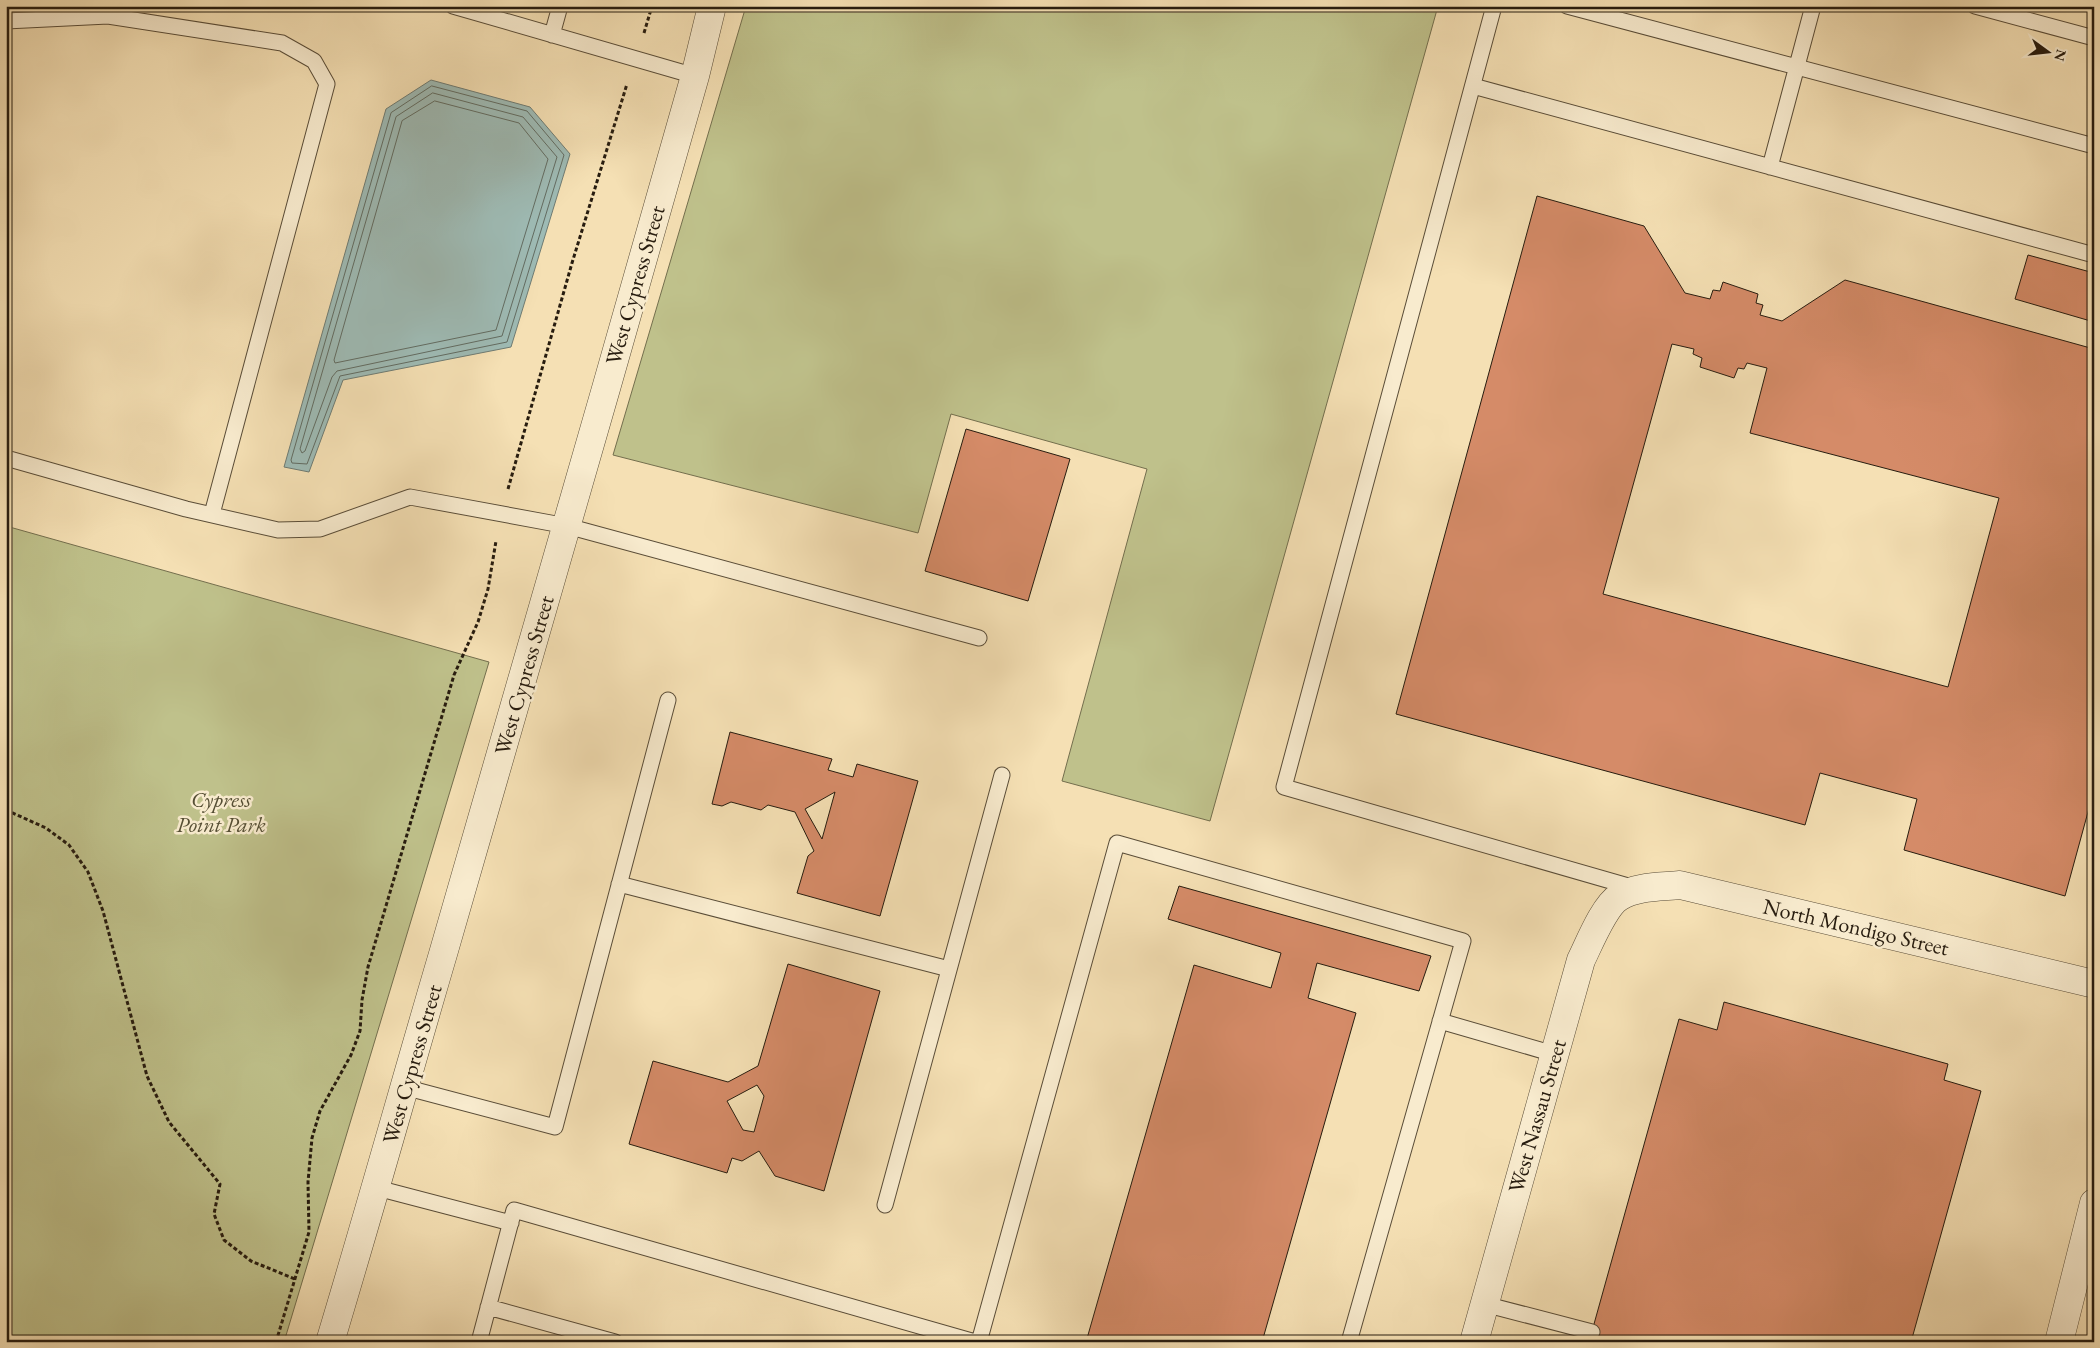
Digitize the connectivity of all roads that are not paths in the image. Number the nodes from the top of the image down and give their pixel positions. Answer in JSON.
{"nodes":[{"id":1,"x":453,"y":6,"type":"edge"},
{"id":2,"x":560,"y":6,"type":"edge"},
{"id":3,"x":712,"y":6,"type":"edge"},
{"id":4,"x":1494,"y":6,"type":"edge"},
{"id":5,"x":1568,"y":6,"type":"edge"},
{"id":6,"x":1813,"y":6,"type":"edge"},
{"id":7,"x":1975,"y":6,"type":"edge"},
{"id":8,"x":6,"y":21,"type":"edge"},
{"id":9,"x":552,"y":35,"type":"junction"},
{"id":10,"x":2094,"y":38,"type":"edge"},
{"id":11,"x":1797,"y":67,"type":"junction"},
{"id":12,"x":695,"y":76,"type":"junction"},
{"id":13,"x":1472,"y":86,"type":"junction"},
{"id":14,"x":2094,"y":146,"type":"edge"},
{"id":15,"x":1770,"y":167,"type":"junction"},
{"id":16,"x":2094,"y":255,"type":"edge"},
{"id":17,"x":6,"y":458,"type":"edge"},
{"id":18,"x":212,"y":514,"type":"junction"},
{"id":19,"x":567,"y":526,"type":"junction"},
{"id":20,"x":979,"y":638,"type":"dead end"},
{"id":21,"x":668,"y":700,"type":"dead end"},
{"id":22,"x":1002,"y":774,"type":"dead end"},
{"id":23,"x":619,"y":884,"type":"junction"},
{"id":24,"x":1628,"y":893,"type":"junction"},
{"id":25,"x":949,"y":969,"type":"junction"},
{"id":26,"x":2094,"y":984,"type":"edge"},
{"id":27,"x":1440,"y":1021,"type":"junction"},
{"id":28,"x":1554,"y":1054,"type":"junction"},
{"id":29,"x":404,"y":1087,"type":"junction"},
{"id":30,"x":377,"y":1188,"type":"junction"},
{"id":31,"x":2094,"y":1203,"type":"edge"},
{"id":32,"x":885,"y":1205,"type":"dead end"},
{"id":33,"x":511,"y":1222,"type":"junction"},
{"id":34,"x":1484,"y":1304,"type":"junction"},
{"id":35,"x":488,"y":1307,"type":"junction"},
{"id":36,"x":1592,"y":1332,"type":"dead end"},
{"id":37,"x":330,"y":1342,"type":"edge"},
{"id":38,"x":479,"y":1342,"type":"edge"},
{"id":39,"x":614,"y":1342,"type":"edge"},
{"id":40,"x":975,"y":1342,"type":"edge"},
{"id":41,"x":979,"y":1342,"type":"edge"},
{"id":42,"x":1349,"y":1342,"type":"edge"},
{"id":43,"x":1474,"y":1342,"type":"edge"},
{"id":44,"x":2058,"y":1342,"type":"edge"}],
"edges":[{"from":1,"to":9,"type":"lane"},
{"from":2,"to":9,"type":"lane"},
{"from":3,"to":12,"type":"street","name":"West Cypress Street"},
{"from":4,"to":13,"type":"lane"},
{"from":5,"to":11,"type":"lane"},
{"from":6,"to":11,"type":"lane"},
{"from":7,"to":10,"type":"lane"},
{"from":8,"to":18,"type":"lane"},
{"from":9,"to":12,"type":"lane"},
{"from":11,"to":14,"type":"lane"},
{"from":11,"to":15,"type":"lane"},
{"from":12,"to":19,"type":"street","name":"West Cypress Street"},
{"from":13,"to":15,"type":"lane"},
{"from":13,"to":24,"type":"lane"},
{"from":15,"to":16,"type":"lane"},
{"from":17,"to":18,"type":"lane"},
{"from":18,"to":19,"type":"lane"},
{"from":19,"to":20,"type":"lane"},
{"from":19,"to":29,"type":"street","name":"West Cypress Street"},
{"from":21,"to":23,"type":"lane"},
{"from":22,"to":25,"type":"lane"},
{"from":23,"to":25,"type":"lane"},
{"from":23,"to":29,"type":"lane"},
{"from":24,"to":26,"type":"street","name":"North Mondigo Street"},
{"from":24,"to":28,"type":"street","name":"West Nassau Street"},
{"from":25,"to":32,"type":"lane"},
{"from":27,"to":28,"type":"lane"},
{"from":27,"to":41,"type":"lane"},
{"from":27,"to":42,"type":"lane"},
{"from":28,"to":34,"type":"street","name":"West Nassau Street"},
{"from":29,"to":30,"type":"street","name":"West Cypress Street"},
{"from":30,"to":33,"type":"lane"},
{"from":30,"to":37,"type":"street","name":"West Cypress Street"},
{"from":31,"to":44,"type":"street"},
{"from":33,"to":35,"type":"lane"},
{"from":33,"to":40,"type":"lane"},
{"from":34,"to":36,"type":"lane"},
{"from":34,"to":43,"type":"street","name":"West Nassau Street"},
{"from":35,"to":38,"type":"lane"},
{"from":35,"to":39,"type":"lane"}]}
